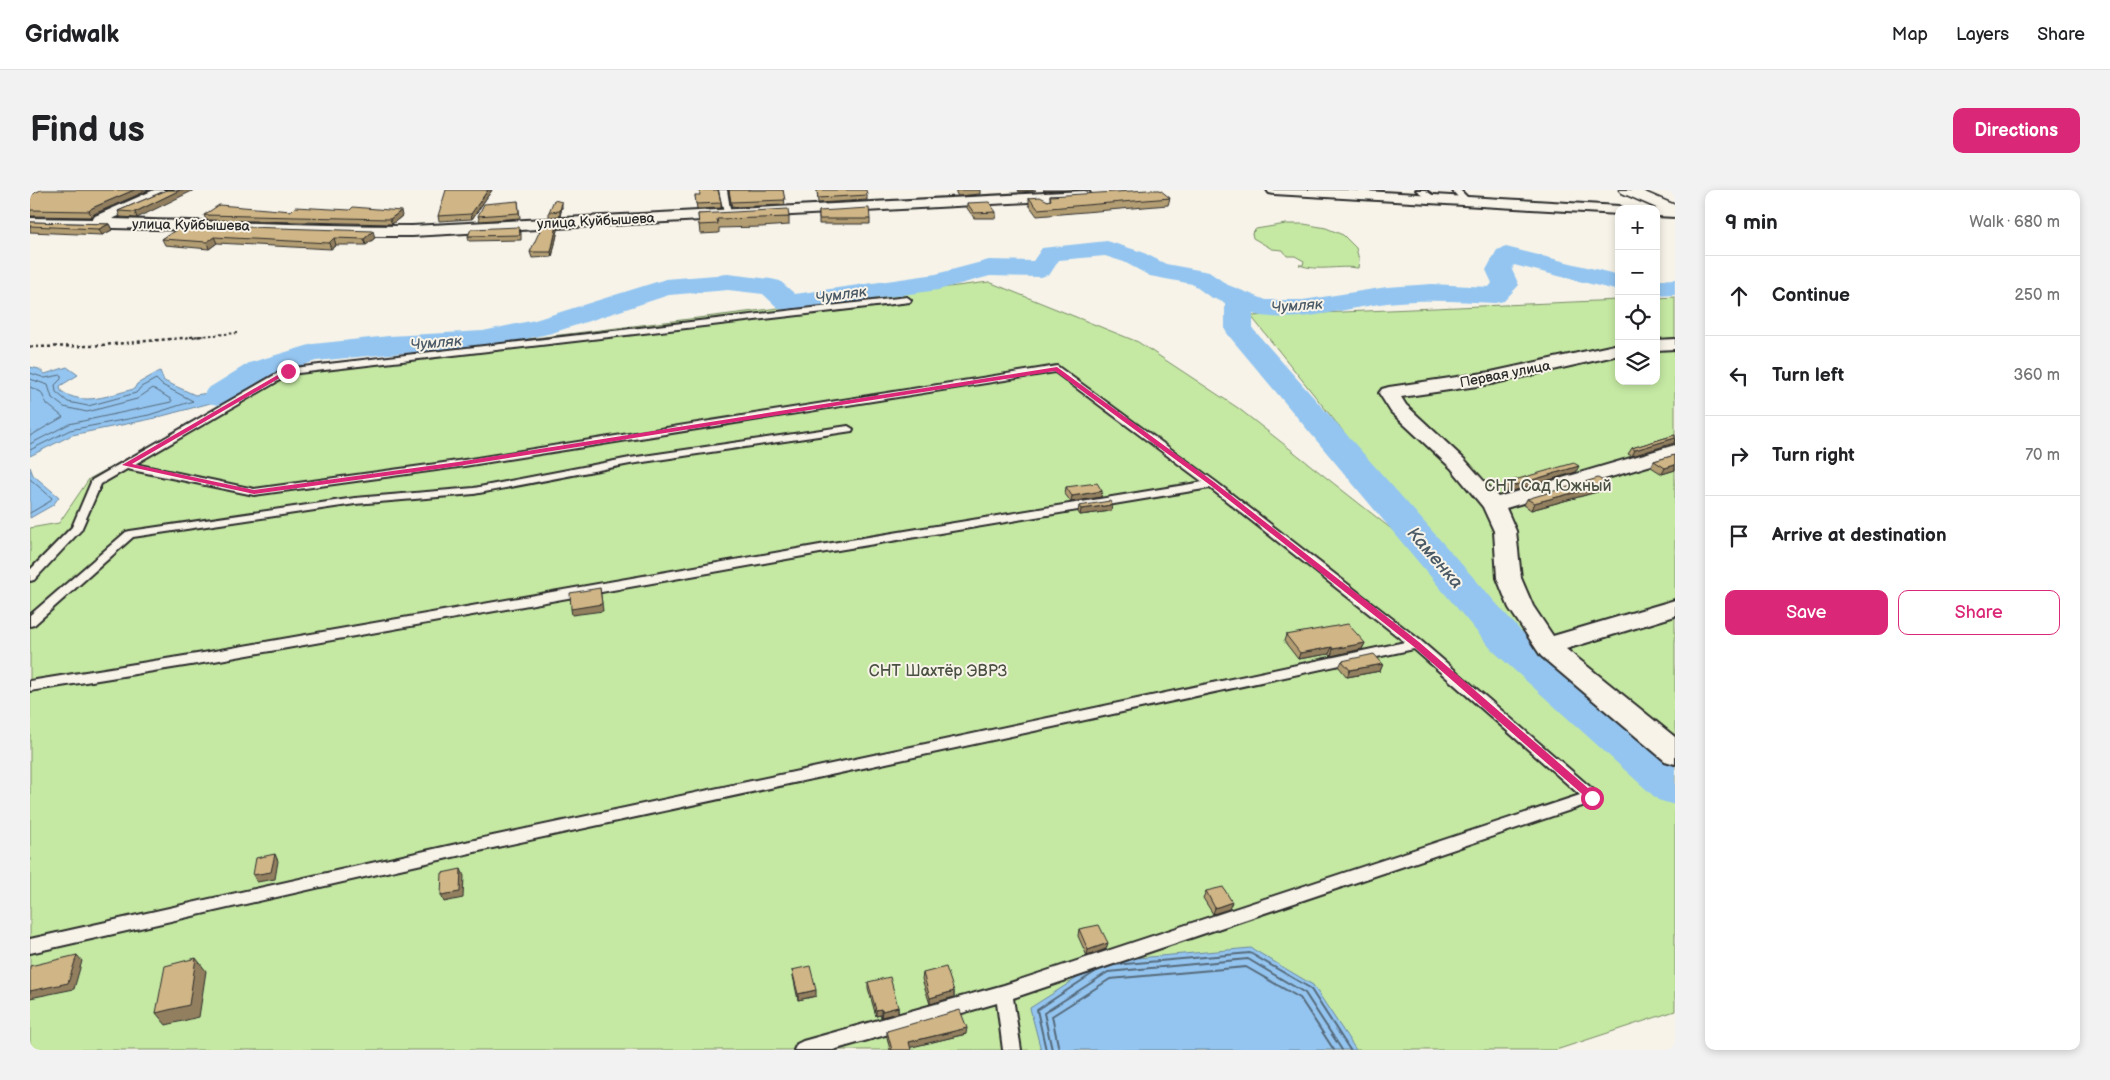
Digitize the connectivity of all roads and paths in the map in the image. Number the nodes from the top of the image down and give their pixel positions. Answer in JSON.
{"nodes":[{"id":1,"x":166,"y":190,"type":"edge"},
{"id":2,"x":723,"y":190,"type":"edge"},
{"id":3,"x":1274,"y":190,"type":"edge"},
{"id":4,"x":1420,"y":190,"type":"edge"},
{"id":5,"x":1456,"y":190,"type":"edge"},
{"id":6,"x":1627,"y":190,"type":"edge"},
{"id":7,"x":1102,"y":194,"type":"edge"},
{"id":8,"x":1434,"y":199,"type":"junction"},
{"id":9,"x":1466,"y":201,"type":"junction"},
{"id":10,"x":1615,"y":210,"type":"edge"},
{"id":11,"x":1660,"y":212,"type":"edge"},
{"id":12,"x":1675,"y":212,"type":"edge"},
{"id":13,"x":728,"y":213,"type":"junction"},
{"id":14,"x":30,"y":222,"type":"edge"},
{"id":15,"x":92,"y":223,"type":"junction"},
{"id":16,"x":907,"y":300,"type":"dead end"},
{"id":17,"x":237,"y":332,"type":"dead end"},
{"id":18,"x":1675,"y":344,"type":"edge"},
{"id":19,"x":1660,"y":345,"type":"edge"},
{"id":20,"x":30,"y":347,"type":"edge"},
{"id":21,"x":1615,"y":350,"type":"edge"},
{"id":22,"x":848,"y":429,"type":"dead end"},
{"id":23,"x":1675,"y":451,"type":"edge"},
{"id":24,"x":125,"y":465,"type":"junction"},
{"id":25,"x":1212,"y":484,"type":"junction"},
{"id":26,"x":1493,"y":505,"type":"junction"},
{"id":27,"x":30,"y":577,"type":"edge"},
{"id":28,"x":1675,"y":608,"type":"edge"},
{"id":29,"x":30,"y":622,"type":"edge"},
{"id":30,"x":1416,"y":644,"type":"junction"},
{"id":31,"x":1548,"y":646,"type":"junction"},
{"id":32,"x":30,"y":686,"type":"edge"},
{"id":33,"x":1675,"y":753,"type":"edge"},
{"id":34,"x":30,"y":946,"type":"edge"},
{"id":35,"x":1004,"y":993,"type":"junction"},
{"id":36,"x":803,"y":1050,"type":"edge"},
{"id":37,"x":1012,"y":1050,"type":"edge"}],
"edges":[{"from":1,"to":15,"type":"street"},
{"from":2,"to":13,"type":"lane"},
{"from":3,"to":8,"type":"street"},
{"from":4,"to":8,"type":"lane"},
{"from":5,"to":9,"type":"lane"},
{"from":6,"to":12,"type":"main road"},
{"from":7,"to":13,"type":"street","name":"улица Куйбышева"},
{"from":8,"to":9,"type":"street"},
{"from":9,"to":10,"type":"street"},
{"from":11,"to":12,"type":"street"},
{"from":13,"to":15,"type":"street","name":"улица Куйбышева"},
{"from":14,"to":15,"type":"street","name":"улица Куйбышева"},
{"from":16,"to":24,"type":"lane"},
{"from":17,"to":20,"type":"path"},
{"from":18,"to":19,"type":"street"},
{"from":21,"to":26,"type":"street","name":"Первая улица"},
{"from":22,"to":29,"type":"lane"},
{"from":23,"to":26,"type":"street"},
{"from":24,"to":25,"type":"lane"},
{"from":24,"to":27,"type":"lane"},
{"from":25,"to":30,"type":"lane"},
{"from":25,"to":32,"type":"lane"},
{"from":26,"to":31,"type":"street"},
{"from":28,"to":31,"type":"street"},
{"from":30,"to":34,"type":"lane"},
{"from":30,"to":35,"type":"lane"},
{"from":31,"to":33,"type":"street"},
{"from":35,"to":36,"type":"lane"},
{"from":35,"to":37,"type":"lane"}]}
